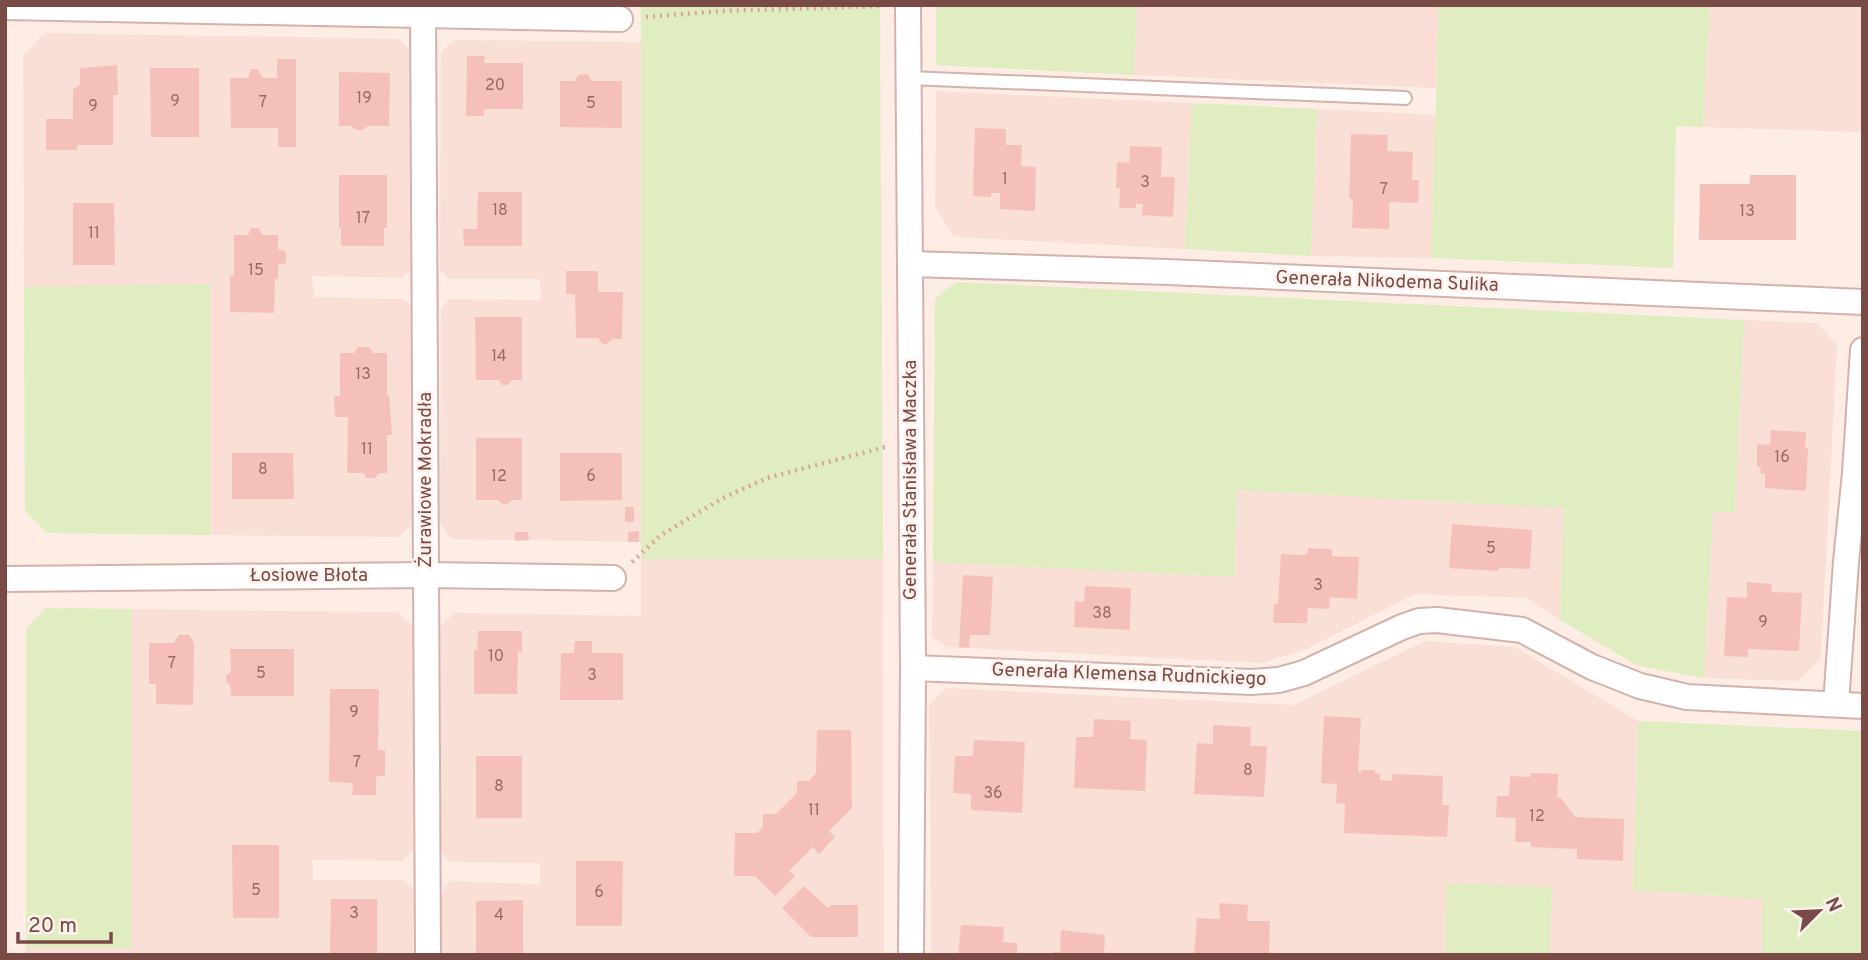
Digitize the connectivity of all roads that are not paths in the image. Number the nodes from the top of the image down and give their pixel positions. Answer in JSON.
{"nodes":[{"id":1,"x":908,"y":5,"type":"edge"},
{"id":2,"x":5,"y":7,"type":"edge"},
{"id":3,"x":424,"y":10,"type":"edge"},
{"id":4,"x":620,"y":19,"type":"road end"},
{"id":5,"x":908,"y":78,"type":"junction"},
{"id":6,"x":1405,"y":98,"type":"dead end"},
{"id":7,"x":911,"y":264,"type":"junction"},
{"id":8,"x":1863,"y":302,"type":"edge"},
{"id":9,"x":1863,"y":350,"type":"edge"},
{"id":10,"x":427,"y":575,"type":"junction"},
{"id":11,"x":613,"y":578,"type":"road end"},
{"id":12,"x":5,"y":579,"type":"edge"},
{"id":13,"x":913,"y":668,"type":"junction"},
{"id":14,"x":1836,"y":704,"type":"junction"},
{"id":15,"x":1863,"y":706,"type":"edge"},
{"id":16,"x":428,"y":955,"type":"edge"},
{"id":17,"x":911,"y":955,"type":"edge"}],
"edges":[{"from":1,"to":5,"type":"street","name":"Generała Stanisława Maczka"},
{"from":2,"to":3,"type":"street"},
{"from":3,"to":4,"type":"street"},
{"from":3,"to":10,"type":"street","name":"Żurawiowe Mokradła"},
{"from":5,"to":6,"type":"lane"},
{"from":5,"to":7,"type":"street","name":"Generała Stanisława Maczka"},
{"from":7,"to":8,"type":"street","name":"Generała Nikodema Sulika"},
{"from":7,"to":13,"type":"street","name":"Generała Stanisława Maczka"},
{"from":9,"to":14,"type":"street"},
{"from":10,"to":11,"type":"street","name":"Łosiowe Błota"},
{"from":10,"to":12,"type":"street","name":"Łosiowe Błota"},
{"from":10,"to":16,"type":"street","name":"Żurawiowe Mokradła"},
{"from":13,"to":14,"type":"street","name":"Generała Klemensa Rudnickiego"},
{"from":13,"to":17,"type":"street","name":"Generała Stanisława Maczka"},
{"from":14,"to":15,"type":"street","name":"Generała Klemensa Rudnickiego"}]}
